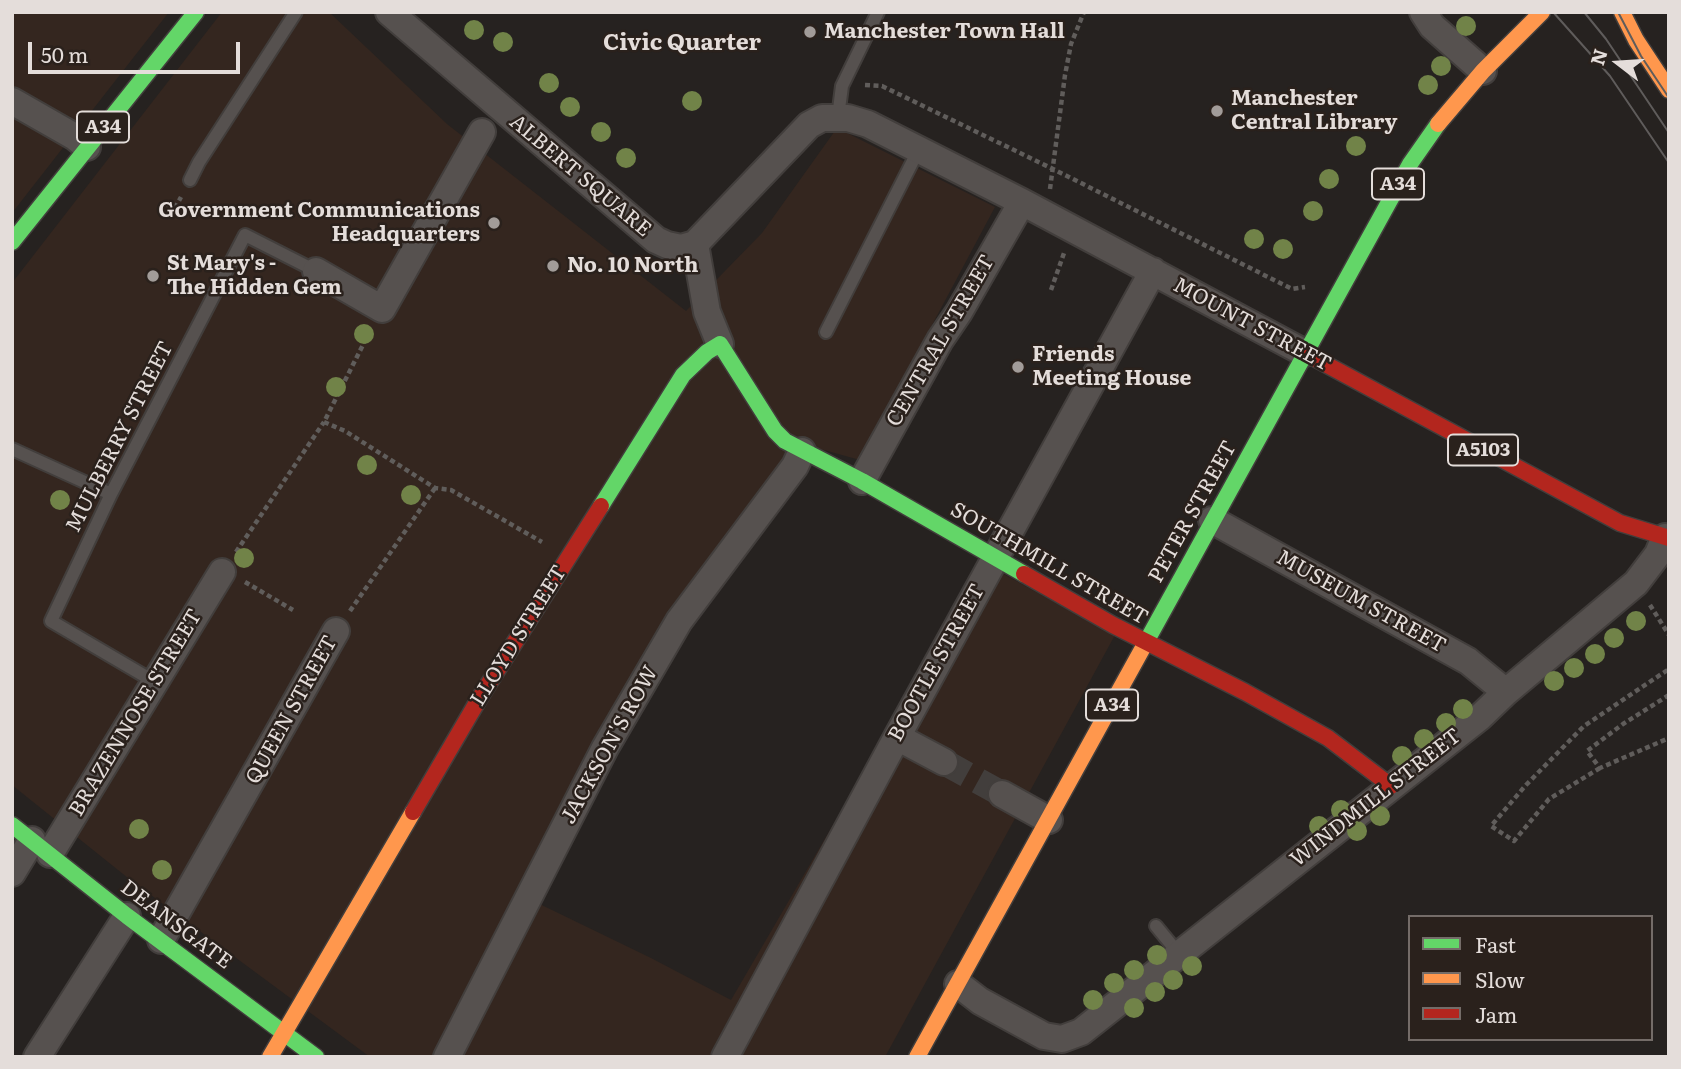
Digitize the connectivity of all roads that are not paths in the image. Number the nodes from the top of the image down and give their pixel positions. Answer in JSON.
{"nodes":[{"id":1,"x":196,"y":12,"type":"edge"},
{"id":2,"x":296,"y":12,"type":"edge"},
{"id":3,"x":388,"y":12,"type":"edge"},
{"id":4,"x":878,"y":12,"type":"edge"},
{"id":5,"x":1423,"y":12,"type":"edge"},
{"id":6,"x":1542,"y":12,"type":"edge"},
{"id":7,"x":1622,"y":12,"type":"edge"},
{"id":8,"x":1483,"y":71,"type":"junction"},
{"id":9,"x":1669,"y":90,"type":"edge"},
{"id":10,"x":12,"y":101,"type":"edge"},
{"id":11,"x":838,"y":117,"type":"junction"},
{"id":12,"x":482,"y":132,"type":"dead end"},
{"id":13,"x":87,"y":147,"type":"junction"},
{"id":14,"x":918,"y":151,"type":"junction"},
{"id":15,"x":190,"y":180,"type":"dead end"},
{"id":16,"x":1032,"y":208,"type":"junction"},
{"id":17,"x":12,"y":242,"type":"edge"},
{"id":18,"x":695,"y":244,"type":"junction"},
{"id":19,"x":316,"y":271,"type":"joint"},
{"id":20,"x":1153,"y":271,"type":"junction"},
{"id":21,"x":826,"y":332,"type":"dead end"},
{"id":22,"x":720,"y":344,"type":"junction"},
{"id":23,"x":1305,"y":353,"type":"junction"},
{"id":24,"x":12,"y":449,"type":"edge"},
{"id":25,"x":802,"y":451,"type":"junction"},
{"id":26,"x":862,"y":481,"type":"junction"},
{"id":27,"x":111,"y":495,"type":"junction"},
{"id":28,"x":1212,"y":520,"type":"junction"},
{"id":29,"x":1668,"y":534,"type":"edge"},
{"id":30,"x":994,"y":558,"type":"junction"},
{"id":31,"x":222,"y":572,"type":"road end"},
{"id":32,"x":336,"y":631,"type":"road end"},
{"id":33,"x":1146,"y":643,"type":"junction"},
{"id":34,"x":155,"y":682,"type":"junction"},
{"id":35,"x":1506,"y":692,"type":"junction"},
{"id":36,"x":897,"y":737,"type":"junction"},
{"id":37,"x":944,"y":762,"type":"tunnel mouth"},
{"id":38,"x":1391,"y":786,"type":"junction"},
{"id":39,"x":1002,"y":794,"type":"tunnel mouth"},
{"id":40,"x":1049,"y":820,"type":"junction"},
{"id":41,"x":32,"y":840,"type":"edge"},
{"id":42,"x":12,"y":873,"type":"edge"},
{"id":43,"x":127,"y":916,"type":"junction"},
{"id":44,"x":1156,"y":926,"type":"dead end"},
{"id":45,"x":161,"y":940,"type":"junction"},
{"id":46,"x":1179,"y":954,"type":"junction"},
{"id":47,"x":958,"y":984,"type":"junction"},
{"id":48,"x":284,"y":1033,"type":"junction"},
{"id":49,"x":1066,"y":1048,"type":"edge"},
{"id":50,"x":734,"y":1054,"type":"edge"},
{"id":51,"x":37,"y":1057,"type":"edge"},
{"id":52,"x":270,"y":1057,"type":"edge"},
{"id":53,"x":316,"y":1057,"type":"edge"},
{"id":54,"x":447,"y":1057,"type":"edge"},
{"id":55,"x":917,"y":1057,"type":"edge"}],
"edges":[{"from":1,"to":13,"type":"main road","number":"A34"},
{"from":2,"to":15,"type":"lane"},
{"from":3,"to":18,"type":"street","name":"ALBERT SQUARE"},
{"from":4,"to":11,"type":"lane"},
{"from":5,"to":8,"type":"street"},
{"from":6,"to":8,"type":"main road","name":"PETER STREET","number":"A34"},
{"from":7,"to":9,"type":"main road"},
{"from":8,"to":23,"type":"main road","name":"PETER STREET","number":"A34"},
{"from":10,"to":13,"type":"street"},
{"from":11,"to":14,"type":"street","name":"MOUNT STREET"},
{"from":11,"to":18,"type":"street"},
{"from":12,"to":19,"type":"street"},
{"from":13,"to":17,"type":"main road","number":"A34"},
{"from":14,"to":16,"type":"street","name":"MOUNT STREET"},
{"from":14,"to":21,"type":"lane"},
{"from":16,"to":20,"type":"street","name":"MOUNT STREET"},
{"from":16,"to":26,"type":"street","name":"CENTRAL STREET"},
{"from":18,"to":22,"type":"street"},
{"from":19,"to":27,"type":"lane","name":"MULBERRY STREET"},
{"from":20,"to":23,"type":"street","name":"MOUNT STREET"},
{"from":20,"to":30,"type":"street","name":"BOOTLE STREET"},
{"from":22,"to":25,"type":"main road","name":"SOUTHMILL STREET"},
{"from":22,"to":48,"type":"main road","name":"LLOYD STREET"},
{"from":23,"to":28,"type":"main road","name":"PETER STREET","number":"A34"},
{"from":23,"to":29,"type":"main road","name":"MOUNT STREET","number":"A5103"},
{"from":24,"to":27,"type":"lane"},
{"from":25,"to":26,"type":"main road","name":"SOUTHMILL STREET"},
{"from":25,"to":54,"type":"street","name":"JACKSON'S ROW"},
{"from":26,"to":30,"type":"main road","name":"SOUTHMILL STREET"},
{"from":27,"to":34,"type":"lane","name":"MULBERRY STREET"},
{"from":28,"to":33,"type":"main road","name":"PETER STREET","number":"A34"},
{"from":28,"to":35,"type":"street","name":"MUSEUM STREET"},
{"from":29,"to":35,"type":"street","name":"WINDMILL STREET"},
{"from":30,"to":33,"type":"main road","name":"SOUTHMILL STREET"},
{"from":30,"to":36,"type":"street","name":"BOOTLE STREET"},
{"from":31,"to":34,"type":"street","name":"BRAZENNOSE STREET"},
{"from":32,"to":45,"type":"street","name":"QUEEN STREET"},
{"from":33,"to":38,"type":"main road","name":"SOUTHMILL STREET"},
{"from":33,"to":40,"type":"main road","name":"PETER STREET","number":"A34"},
{"from":34,"to":41,"type":"street","name":"BRAZENNOSE STREET"},
{"from":35,"to":38,"type":"street","name":"WINDMILL STREET"},
{"from":36,"to":37,"type":"street"},
{"from":36,"to":50,"type":"street","name":"BOOTLE STREET"},
{"from":38,"to":46,"type":"street","name":"WINDMILL STREET"},
{"from":39,"to":40,"type":"street"},
{"from":40,"to":47,"type":"main road","name":"PETER STREET","number":"A34"},
{"from":41,"to":42,"type":"street","name":"BRAZENNOSE STREET"},
{"from":41,"to":43,"type":"main road","name":"DEANSGATE"},
{"from":43,"to":45,"type":"main road","name":"DEANSGATE"},
{"from":43,"to":51,"type":"street"},
{"from":44,"to":46,"type":"lane"},
{"from":45,"to":48,"type":"main road","name":"DEANSGATE"},
{"from":46,"to":49,"type":"street","name":"WINDMILL STREET"},
{"from":47,"to":49,"type":"street"},
{"from":47,"to":55,"type":"main road","name":"PETER STREET","number":"A34"},
{"from":48,"to":52,"type":"main road","name":"LLOYD STREET"},
{"from":48,"to":53,"type":"main road","name":"DEANSGATE"}]}
